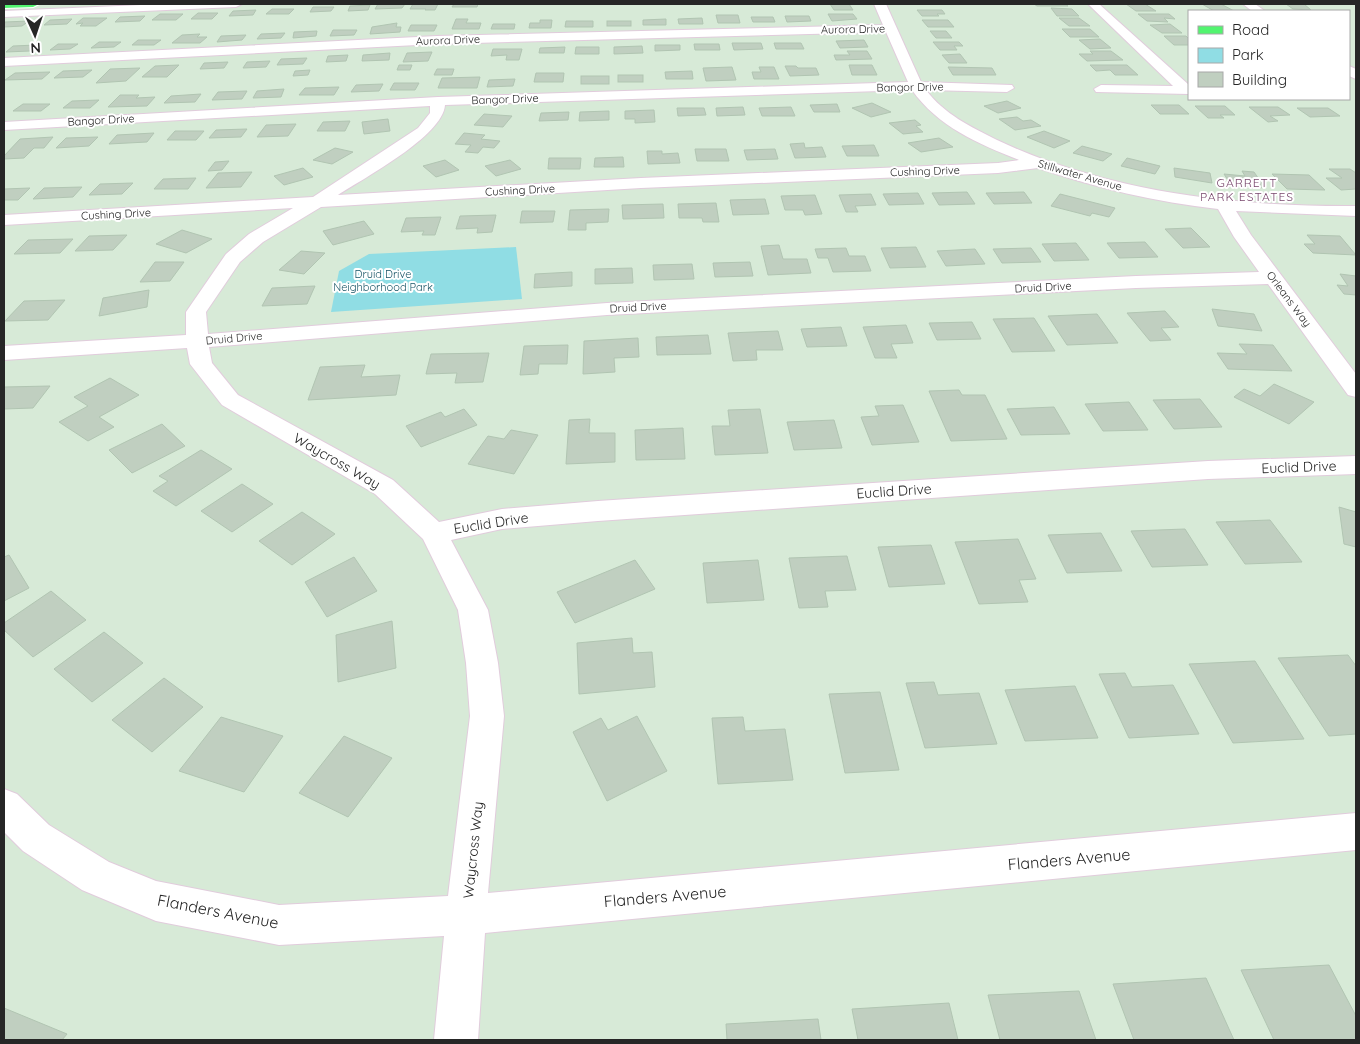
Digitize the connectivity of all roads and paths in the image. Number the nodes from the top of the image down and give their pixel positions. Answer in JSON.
{"nodes":[{"id":1,"x":33,"y":4,"type":"edge"},
{"id":2,"x":236,"y":4,"type":"edge"},
{"id":3,"x":880,"y":4,"type":"edge"},
{"id":4,"x":1093,"y":4,"type":"edge"},
{"id":5,"x":4,"y":5,"type":"edge"},
{"id":6,"x":4,"y":14,"type":"edge"},
{"id":7,"x":892,"y":28,"type":"junction"},
{"id":8,"x":4,"y":62,"type":"edge"},
{"id":9,"x":916,"y":86,"type":"junction"},
{"id":10,"x":1007,"y":88,"type":"dead end"},
{"id":11,"x":1101,"y":89,"type":"dead end"},
{"id":12,"x":1188,"y":90,"type":"edge"},
{"id":13,"x":438,"y":101,"type":"junction"},
{"id":14,"x":4,"y":126,"type":"edge"},
{"id":15,"x":1037,"y":163,"type":"junction"},
{"id":16,"x":318,"y":202,"type":"junction"},
{"id":17,"x":1225,"y":206,"type":"junction"},
{"id":18,"x":1356,"y":211,"type":"edge"},
{"id":19,"x":4,"y":220,"type":"edge"},
{"id":20,"x":1274,"y":278,"type":"junction"},
{"id":21,"x":197,"y":341,"type":"junction"},
{"id":22,"x":4,"y":353,"type":"edge"},
{"id":23,"x":1356,"y":390,"type":"edge"},
{"id":24,"x":1356,"y":465,"type":"edge"},
{"id":25,"x":434,"y":533,"type":"junction"},
{"id":26,"x":4,"y":807,"type":"edge"},
{"id":27,"x":1356,"y":832,"type":"edge"},
{"id":28,"x":466,"y":914,"type":"junction"},
{"id":29,"x":456,"y":1040,"type":"edge"}],
"edges":[{"from":1,"to":5,"type":"main road"},
{"from":2,"to":6,"type":"street"},
{"from":3,"to":7,"type":"street","name":"Stillwater Avenue"},
{"from":4,"to":12,"type":"street"},
{"from":7,"to":8,"type":"street","name":"Aurora Drive"},
{"from":7,"to":9,"type":"street","name":"Stillwater Avenue"},
{"from":9,"to":10,"type":"street","name":"Bangor Drive"},
{"from":9,"to":13,"type":"street","name":"Bangor Drive"},
{"from":9,"to":15,"type":"street","name":"Stillwater Avenue"},
{"from":11,"to":12,"type":"street"},
{"from":13,"to":14,"type":"street","name":"Bangor Drive"},
{"from":13,"to":16,"type":"street","name":"Waycross Way"},
{"from":15,"to":16,"type":"street","name":"Cushing Drive"},
{"from":15,"to":17,"type":"street","name":"Stillwater Avenue"},
{"from":16,"to":19,"type":"street","name":"Cushing Drive"},
{"from":16,"to":21,"type":"street","name":"Waycross Way"},
{"from":17,"to":18,"type":"street","name":"Stillwater Avenue"},
{"from":17,"to":20,"type":"street","name":"Orleans Way"},
{"from":20,"to":21,"type":"street","name":"Druid Drive"},
{"from":20,"to":23,"type":"street","name":"Orleans Way"},
{"from":21,"to":22,"type":"street","name":"Druid Drive"},
{"from":21,"to":25,"type":"street","name":"Waycross Way"},
{"from":24,"to":25,"type":"street","name":"Euclid Drive"},
{"from":25,"to":28,"type":"street","name":"Waycross Way"},
{"from":26,"to":28,"type":"street","name":"Flanders Avenue"},
{"from":27,"to":28,"type":"street","name":"Flanders Avenue"},
{"from":28,"to":29,"type":"street","name":"Waycross Way"}]}
